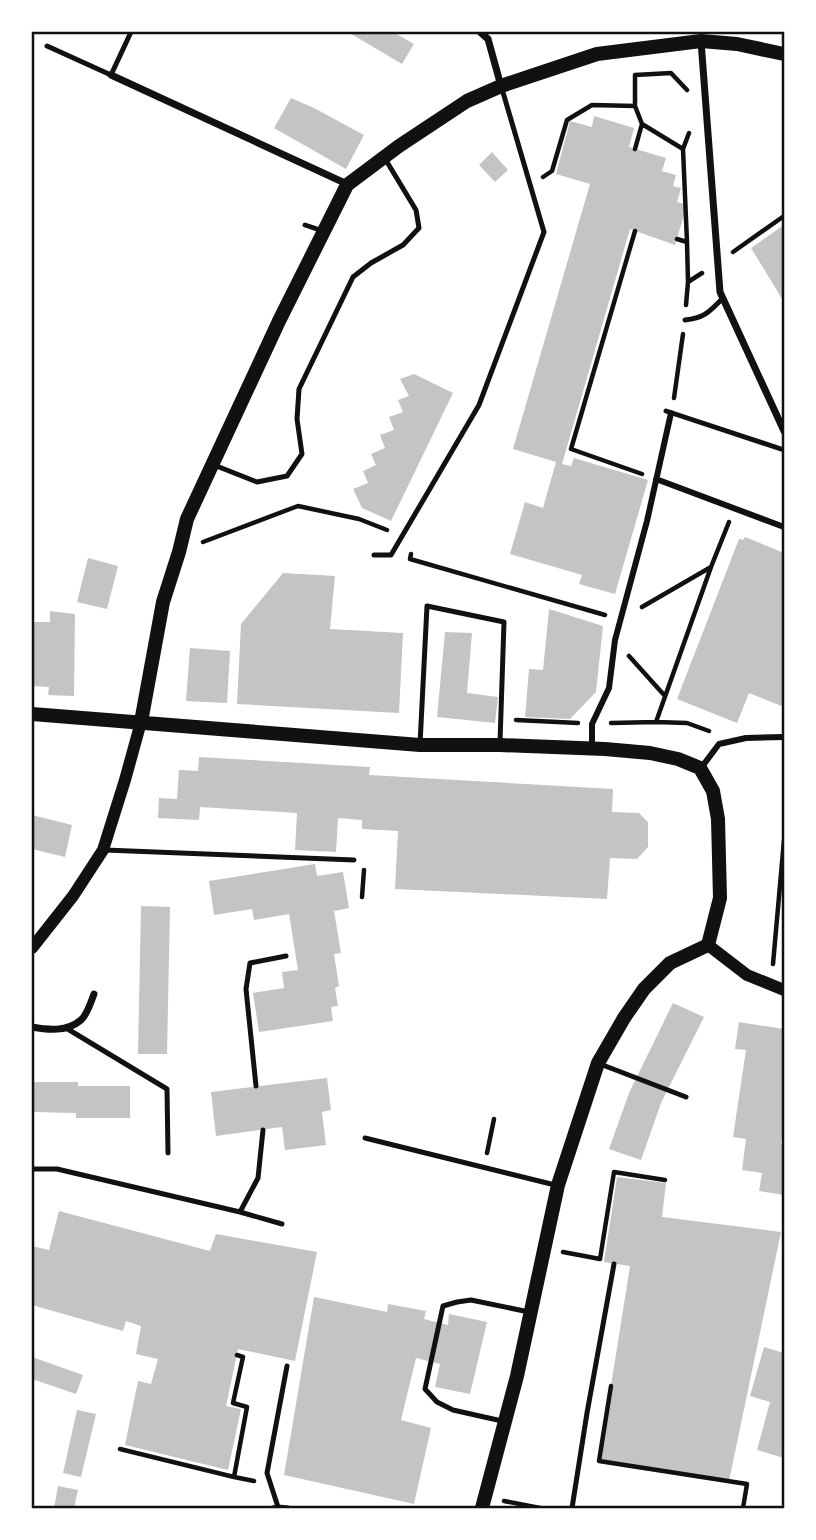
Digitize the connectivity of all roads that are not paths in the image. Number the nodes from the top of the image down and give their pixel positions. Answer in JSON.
{"nodes":[{"id":1,"x":131,"y":32,"type":"edge"},
{"id":2,"x":480,"y":32,"type":"edge"},
{"id":3,"x":699,"y":36,"type":"edge"},
{"id":4,"x":47,"y":46,"type":"dead end"},
{"id":5,"x":785,"y":54,"type":"edge"},
{"id":6,"x":111,"y":75,"type":"junction"},
{"id":7,"x":501,"y":86,"type":"junction"},
{"id":8,"x":384,"y":157,"type":"junction"},
{"id":9,"x":347,"y":185,"type":"junction"},
{"id":10,"x":306,"y":225,"type":"dead end"},
{"id":11,"x":323,"y":232,"type":"junction"},
{"id":12,"x":723,"y":298,"type":"junction"},
{"id":13,"x":685,"y":320,"type":"dead end"},
{"id":14,"x":669,"y":412,"type":"joint"},
{"id":15,"x":785,"y":431,"type":"edge"},
{"id":16,"x":785,"y":450,"type":"edge"},
{"id":17,"x":213,"y":464,"type":"junction"},
{"id":18,"x":656,"y":479,"type":"junction"},
{"id":19,"x":785,"y":527,"type":"edge"},
{"id":20,"x":374,"y":555,"type":"dead end"},
{"id":21,"x":32,"y":714,"type":"edge"},
{"id":22,"x":141,"y":722,"type":"junction"},
{"id":23,"x":785,"y":737,"type":"edge"},
{"id":24,"x":420,"y":745,"type":"junction"},
{"id":25,"x":500,"y":745,"type":"junction"},
{"id":26,"x":592,"y":748,"type":"junction"},
{"id":27,"x":700,"y":768,"type":"junction"},
{"id":28,"x":103,"y":850,"type":"junction"},
{"id":29,"x":354,"y":860,"type":"dead end"},
{"id":30,"x":708,"y":945,"type":"junction"},
{"id":31,"x":32,"y":948,"type":"edge"},
{"id":32,"x":286,"y":956,"type":"dead end"},
{"id":33,"x":785,"y":990,"type":"edge"},
{"id":34,"x":94,"y":994,"type":"dead end"},
{"id":35,"x":32,"y":1027,"type":"edge"},
{"id":36,"x":66,"y":1028,"type":"junction"},
{"id":37,"x":597,"y":1063,"type":"junction"},
{"id":38,"x":256,"y":1086,"type":"dead end"},
{"id":39,"x":686,"y":1097,"type":"dead end"},
{"id":40,"x":263,"y":1130,"type":"dead end"},
{"id":41,"x":365,"y":1138,"type":"dead end"},
{"id":42,"x":168,"y":1153,"type":"dead end"},
{"id":43,"x":32,"y":1168,"type":"edge"},
{"id":44,"x":558,"y":1185,"type":"junction"},
{"id":45,"x":240,"y":1212,"type":"junction"},
{"id":46,"x":282,"y":1224,"type":"dead end"},
{"id":47,"x":614,"y":1264,"type":"dead end"},
{"id":48,"x":532,"y":1312,"type":"junction"},
{"id":49,"x":287,"y":1366,"type":"dead end"},
{"id":50,"x":505,"y":1422,"type":"junction"},
{"id":51,"x":484,"y":1503,"type":"edge"},
{"id":52,"x":275,"y":1508,"type":"edge"},
{"id":53,"x":288,"y":1508,"type":"edge"},
{"id":54,"x":572,"y":1508,"type":"edge"}],
"edges":[{"from":1,"to":6,"type":"lane"},
{"from":2,"to":7,"type":"street"},
{"from":3,"to":5,"type":"main road"},
{"from":3,"to":7,"type":"main road"},
{"from":3,"to":12,"type":"street"},
{"from":4,"to":6,"type":"lane"},
{"from":6,"to":9,"type":"street"},
{"from":7,"to":8,"type":"main road"},
{"from":7,"to":20,"type":"lane"},
{"from":8,"to":9,"type":"main road"},
{"from":8,"to":17,"type":"lane"},
{"from":9,"to":11,"type":"main road"},
{"from":10,"to":11,"type":"lane"},
{"from":11,"to":17,"type":"main road"},
{"from":12,"to":13,"type":"lane"},
{"from":12,"to":15,"type":"street"},
{"from":14,"to":16,"type":"lane"},
{"from":14,"to":18,"type":"street"},
{"from":17,"to":22,"type":"main road"},
{"from":18,"to":19,"type":"street"},
{"from":18,"to":26,"type":"street"},
{"from":21,"to":22,"type":"main road"},
{"from":22,"to":24,"type":"main road"},
{"from":22,"to":28,"type":"street"},
{"from":23,"to":27,"type":"street"},
{"from":24,"to":25,"type":"main road"},
{"from":24,"to":25,"type":"lane"},
{"from":25,"to":26,"type":"main road"},
{"from":26,"to":27,"type":"main road"},
{"from":27,"to":30,"type":"main road"},
{"from":28,"to":29,"type":"lane"},
{"from":28,"to":31,"type":"street"},
{"from":30,"to":33,"type":"street"},
{"from":30,"to":37,"type":"main road"},
{"from":32,"to":38,"type":"lane"},
{"from":34,"to":36,"type":"street"},
{"from":35,"to":36,"type":"street"},
{"from":36,"to":42,"type":"lane"},
{"from":37,"to":39,"type":"lane"},
{"from":37,"to":44,"type":"main road"},
{"from":40,"to":45,"type":"lane"},
{"from":41,"to":44,"type":"lane"},
{"from":43,"to":45,"type":"lane"},
{"from":44,"to":48,"type":"main road"},
{"from":45,"to":46,"type":"lane"},
{"from":47,"to":54,"type":"lane"},
{"from":48,"to":50,"type":"main road"},
{"from":48,"to":50,"type":"lane"},
{"from":49,"to":52,"type":"lane"},
{"from":50,"to":51,"type":"main road"},
{"from":52,"to":53,"type":"lane"}]}
